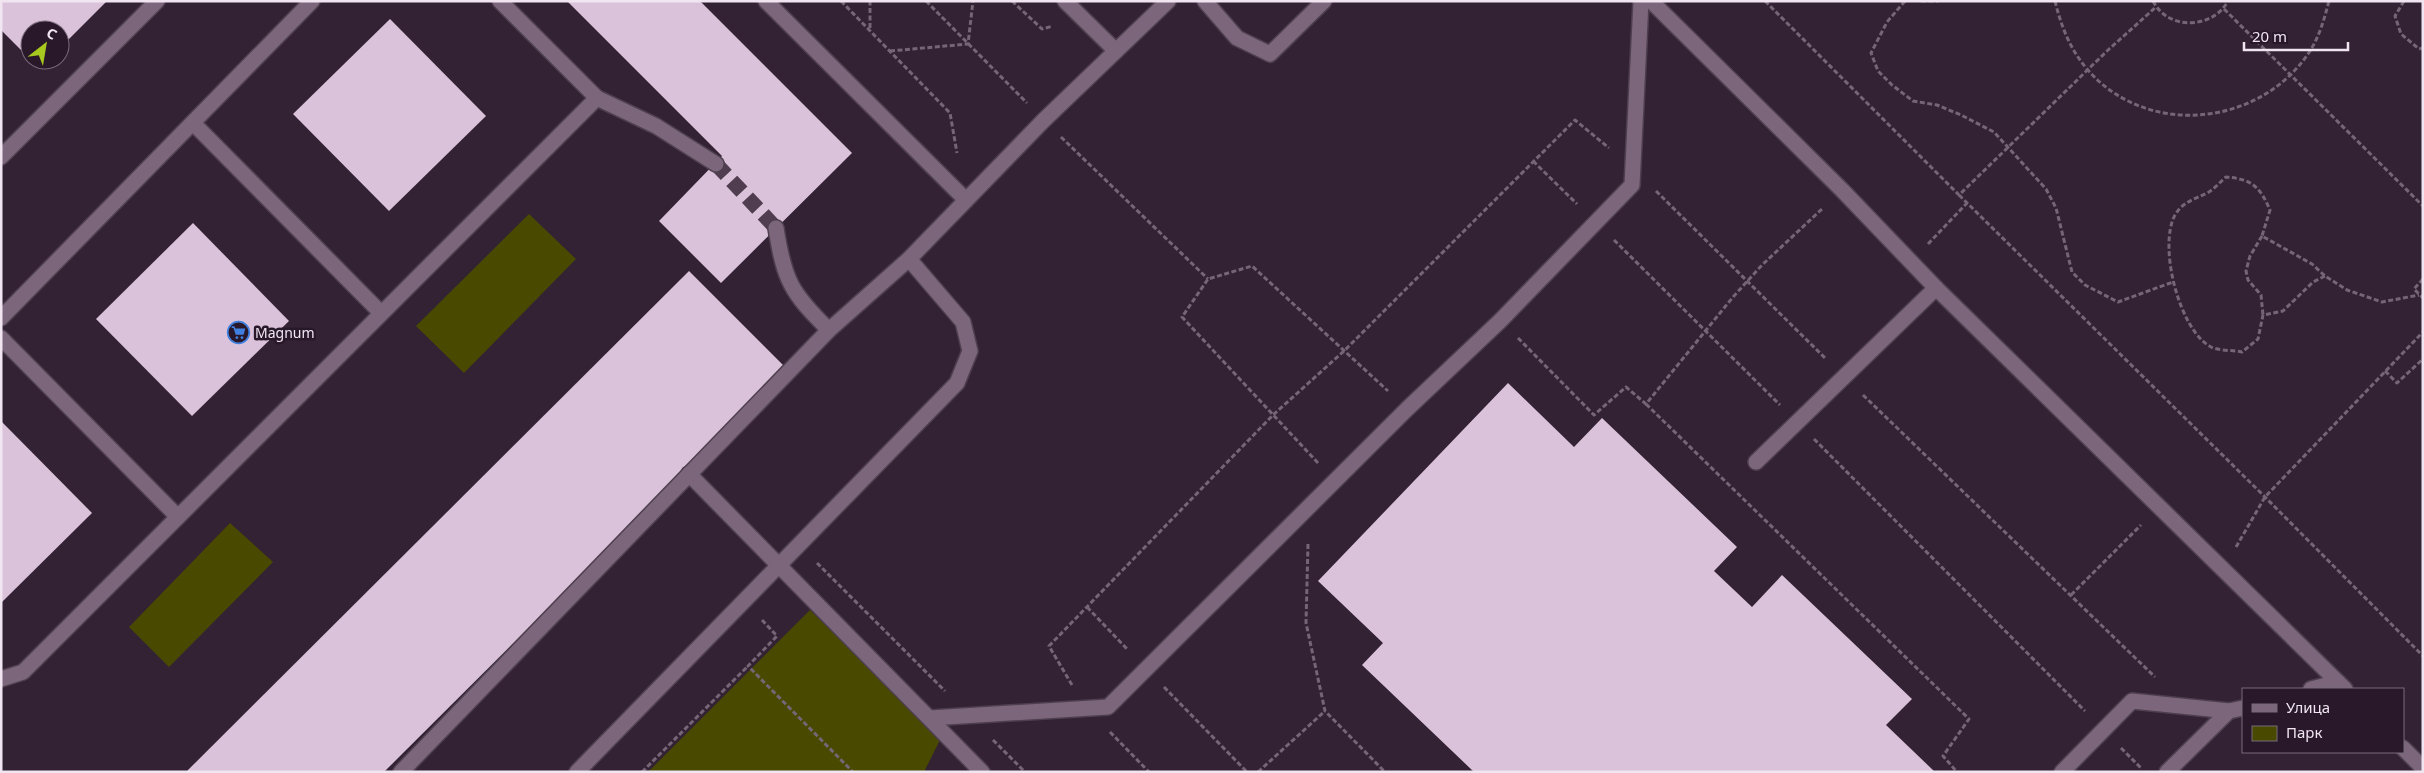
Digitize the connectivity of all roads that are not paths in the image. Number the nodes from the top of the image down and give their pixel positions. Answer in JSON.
{"nodes":[{"id":1,"x":157,"y":1,"type":"edge"},
{"id":2,"x":312,"y":1,"type":"edge"},
{"id":3,"x":500,"y":1,"type":"edge"},
{"id":4,"x":766,"y":1,"type":"edge"},
{"id":5,"x":1065,"y":1,"type":"edge"},
{"id":6,"x":1168,"y":1,"type":"edge"},
{"id":7,"x":1205,"y":1,"type":"edge"},
{"id":8,"x":1324,"y":1,"type":"edge"},
{"id":9,"x":1641,"y":1,"type":"edge"},
{"id":10,"x":1651,"y":1,"type":"edge"},
{"id":11,"x":1116,"y":51,"type":"junction"},
{"id":12,"x":597,"y":98,"type":"junction"},
{"id":13,"x":193,"y":123,"type":"junction"},
{"id":14,"x":3,"y":152,"type":"edge"},
{"id":15,"x":716,"y":164,"type":"tunnel mouth"},
{"id":16,"x":966,"y":200,"type":"junction"},
{"id":17,"x":776,"y":228,"type":"tunnel mouth"},
{"id":18,"x":909,"y":259,"type":"junction"},
{"id":19,"x":1936,"y":288,"type":"junction"},
{"id":20,"x":381,"y":313,"type":"junction"},
{"id":21,"x":1,"y":318,"type":"edge"},
{"id":22,"x":829,"y":330,"type":"junction"},
{"id":23,"x":1,"y":338,"type":"edge"},
{"id":24,"x":1756,"y":462,"type":"dead end"},
{"id":25,"x":689,"y":474,"type":"junction"},
{"id":26,"x":178,"y":518,"type":"junction"},
{"id":27,"x":778,"y":566,"type":"junction"},
{"id":28,"x":1,"y":679,"type":"edge"},
{"id":29,"x":2342,"y":686,"type":"edge"},
{"id":30,"x":2321,"y":688,"type":"edge"},
{"id":31,"x":2236,"y":710,"type":"edge"},
{"id":32,"x":930,"y":718,"type":"junction"},
{"id":33,"x":2404,"y":749,"type":"edge"},
{"id":34,"x":2423,"y":768,"type":"edge"},
{"id":35,"x":401,"y":772,"type":"edge"},
{"id":36,"x":577,"y":772,"type":"edge"},
{"id":37,"x":982,"y":772,"type":"edge"},
{"id":38,"x":2062,"y":772,"type":"edge"},
{"id":39,"x":2167,"y":772,"type":"edge"}],
"edges":[{"from":1,"to":14,"type":"lane"},
{"from":2,"to":13,"type":"lane"},
{"from":3,"to":12,"type":"lane"},
{"from":4,"to":16,"type":"lane"},
{"from":5,"to":11,"type":"lane"},
{"from":6,"to":11,"type":"lane"},
{"from":7,"to":8,"type":"lane"},
{"from":9,"to":32,"type":"lane"},
{"from":10,"to":19,"type":"lane"},
{"from":11,"to":16,"type":"lane"},
{"from":12,"to":15,"type":"lane"},
{"from":12,"to":20,"type":"lane"},
{"from":13,"to":20,"type":"lane"},
{"from":13,"to":21,"type":"lane"},
{"from":16,"to":18,"type":"lane"},
{"from":17,"to":22,"type":"lane"},
{"from":18,"to":22,"type":"lane"},
{"from":18,"to":27,"type":"lane"},
{"from":19,"to":24,"type":"lane"},
{"from":19,"to":29,"type":"lane"},
{"from":20,"to":26,"type":"lane"},
{"from":22,"to":25,"type":"lane"},
{"from":23,"to":26,"type":"lane"},
{"from":25,"to":27,"type":"lane"},
{"from":25,"to":35,"type":"lane"},
{"from":26,"to":28,"type":"lane"},
{"from":27,"to":32,"type":"lane"},
{"from":27,"to":36,"type":"lane"},
{"from":29,"to":30,"type":"lane"},
{"from":31,"to":38,"type":"lane"},
{"from":31,"to":39,"type":"lane"},
{"from":32,"to":37,"type":"lane"},
{"from":33,"to":34,"type":"lane"}]}
